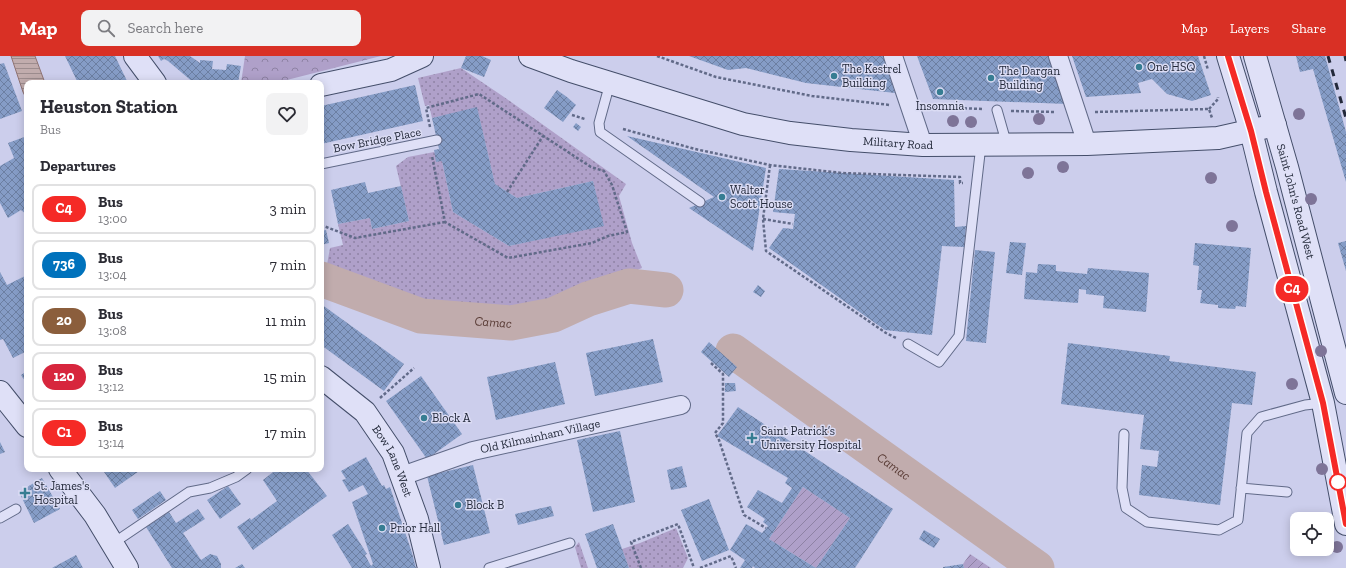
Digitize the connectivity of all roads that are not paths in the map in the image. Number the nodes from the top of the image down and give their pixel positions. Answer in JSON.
{"nodes":[{"id":1,"x":135,"y":56,"type":"edge"},
{"id":2,"x":530,"y":56,"type":"edge"},
{"id":3,"x":893,"y":56,"type":"edge"},
{"id":4,"x":1058,"y":56,"type":"edge"},
{"id":5,"x":1228,"y":56,"type":"edge"},
{"id":6,"x":1255,"y":56,"type":"edge"},
{"id":7,"x":415,"y":57,"type":"edge"},
{"id":8,"x":153,"y":80,"type":"edge"},
{"id":9,"x":610,"y":83,"type":"junction"},
{"id":10,"x":324,"y":84,"type":"edge"},
{"id":11,"x":997,"y":110,"type":"road end"},
{"id":12,"x":1275,"y":125,"type":"junction"},
{"id":13,"x":1251,"y":131,"type":"junction"},
{"id":14,"x":433,"y":141,"type":"road end"},
{"id":15,"x":922,"y":144,"type":"junction"},
{"id":16,"x":1087,"y":144,"type":"junction"},
{"id":17,"x":981,"y":145,"type":"junction"},
{"id":18,"x":1007,"y":145,"type":"junction"},
{"id":19,"x":324,"y":163,"type":"edge"},
{"id":20,"x":700,"y":202,"type":"dead end"},
{"id":21,"x":908,"y":344,"type":"road end"},
{"id":22,"x":324,"y":379,"type":"edge"},
{"id":23,"x":1346,"y":393,"type":"edge"},
{"id":24,"x":0,"y":394,"type":"edge"},
{"id":25,"x":1323,"y":403,"type":"junction"},
{"id":26,"x":681,"y":405,"type":"dead end"},
{"id":27,"x":24,"y":422,"type":"edge"},
{"id":28,"x":1124,"y":434,"type":"dead end"},
{"id":29,"x":62,"y":472,"type":"edge"},
{"id":30,"x":243,"y":472,"type":"edge"},
{"id":31,"x":402,"y":476,"type":"junction"},
{"id":32,"x":1241,"y":488,"type":"junction"},
{"id":33,"x":1287,"y":492,"type":"dead end"},
{"id":34,"x":16,"y":509,"type":"dead end"},
{"id":35,"x":0,"y":518,"type":"edge"},
{"id":36,"x":1346,"y":524,"type":"edge"},
{"id":37,"x":570,"y":543,"type":"dead end"},
{"id":38,"x":112,"y":544,"type":"junction"},
{"id":39,"x":127,"y":568,"type":"edge"},
{"id":40,"x":429,"y":568,"type":"edge"},
{"id":41,"x":489,"y":568,"type":"edge"}],
"edges":[{"from":1,"to":8,"type":"street"},
{"from":2,"to":9,"type":"street","name":"Military Road"},
{"from":3,"to":15,"type":"street"},
{"from":4,"to":16,"type":"street"},
{"from":5,"to":13,"type":"street"},
{"from":6,"to":12,"type":"street","name":"Saint John's Road West"},
{"from":7,"to":10,"type":"street"},
{"from":9,"to":15,"type":"street","name":"Military Road"},
{"from":9,"to":20,"type":"lane"},
{"from":11,"to":18,"type":"lane"},
{"from":12,"to":13,"type":"street","name":"Military Road"},
{"from":12,"to":23,"type":"street","name":"Saint John's Road West"},
{"from":13,"to":16,"type":"street","name":"Military Road"},
{"from":13,"to":25,"type":"street"},
{"from":14,"to":19,"type":"lane","name":"Bow Bridge Place"},
{"from":15,"to":17,"type":"street","name":"Military Road"},
{"from":16,"to":18,"type":"street","name":"Military Road"},
{"from":17,"to":18,"type":"street","name":"Military Road"},
{"from":17,"to":21,"type":"lane"},
{"from":22,"to":31,"type":"street","name":"Bow Lane West"},
{"from":24,"to":27,"type":"street"},
{"from":25,"to":32,"type":"lane"},
{"from":25,"to":36,"type":"street"},
{"from":26,"to":31,"type":"street","name":"Old Kilmainham Village"},
{"from":28,"to":32,"type":"lane"},
{"from":29,"to":38,"type":"street"},
{"from":30,"to":38,"type":"lane"},
{"from":31,"to":40,"type":"street","name":"Bow Lane West"},
{"from":32,"to":33,"type":"lane"},
{"from":34,"to":35,"type":"lane"},
{"from":37,"to":41,"type":"lane"},
{"from":38,"to":39,"type":"street"}]}
